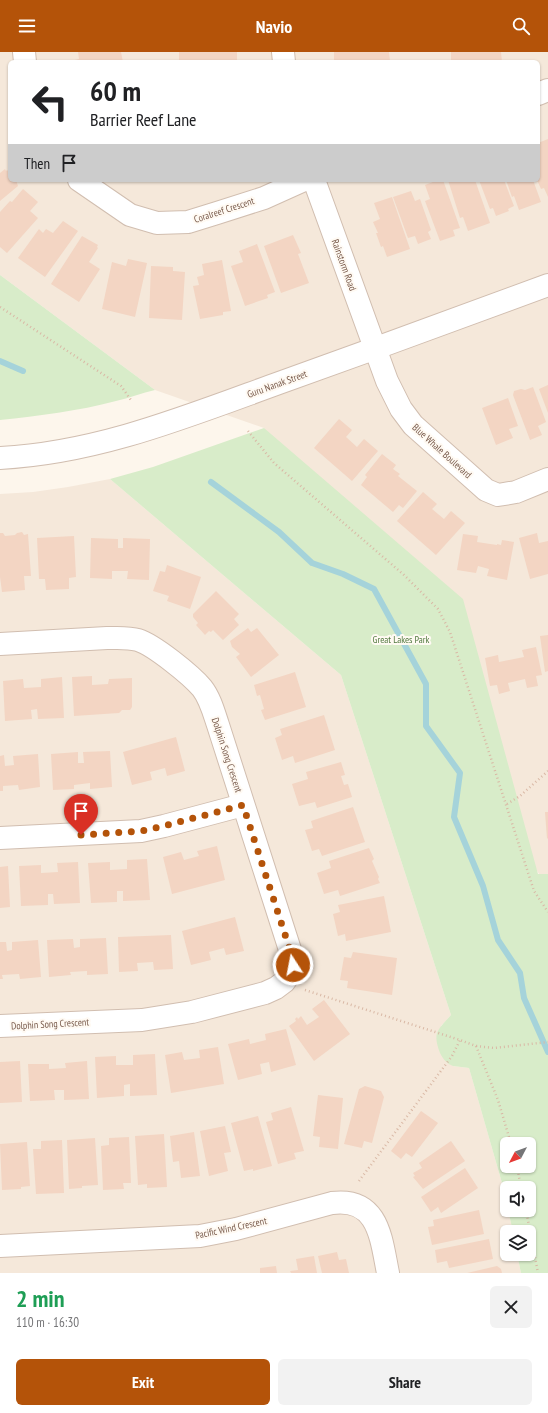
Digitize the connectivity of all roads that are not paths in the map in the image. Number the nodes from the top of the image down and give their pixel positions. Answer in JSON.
{"nodes":[{"id":1,"x":82,"y":182,"type":"edge"},
{"id":2,"x":300,"y":182,"type":"edge"},
{"id":3,"x":315,"y":182,"type":"edge"},
{"id":4,"x":548,"y":285,"type":"edge"},
{"id":5,"x":374,"y":349,"type":"junction"},
{"id":6,"x":0,"y":458,"type":"edge"},
{"id":7,"x":548,"y":479,"type":"edge"},
{"id":8,"x":0,"y":644,"type":"edge"},
{"id":9,"x":243,"y":805,"type":"junction"},
{"id":10,"x":0,"y":838,"type":"edge"},
{"id":11,"x":0,"y":1026,"type":"edge"},
{"id":12,"x":0,"y":1246,"type":"edge"},
{"id":13,"x":388,"y":1273,"type":"edge"}],
"edges":[{"from":1,"to":2,"type":"street","name":"Coralreef Crescent"},
{"from":3,"to":5,"type":"street","name":"Rainstorm Road"},
{"from":4,"to":5,"type":"street","name":"Guru Nanak Street"},
{"from":5,"to":6,"type":"street","name":"Guru Nanak Street"},
{"from":5,"to":7,"type":"street","name":"Blue Whale Boulevard"},
{"from":8,"to":9,"type":"street","name":"Dolphin Song Crescent"},
{"from":9,"to":10,"type":"street"},
{"from":9,"to":11,"type":"street","name":"Dolphin Song Crescent"},
{"from":12,"to":13,"type":"street","name":"Pacific Wind Crescent"}]}
